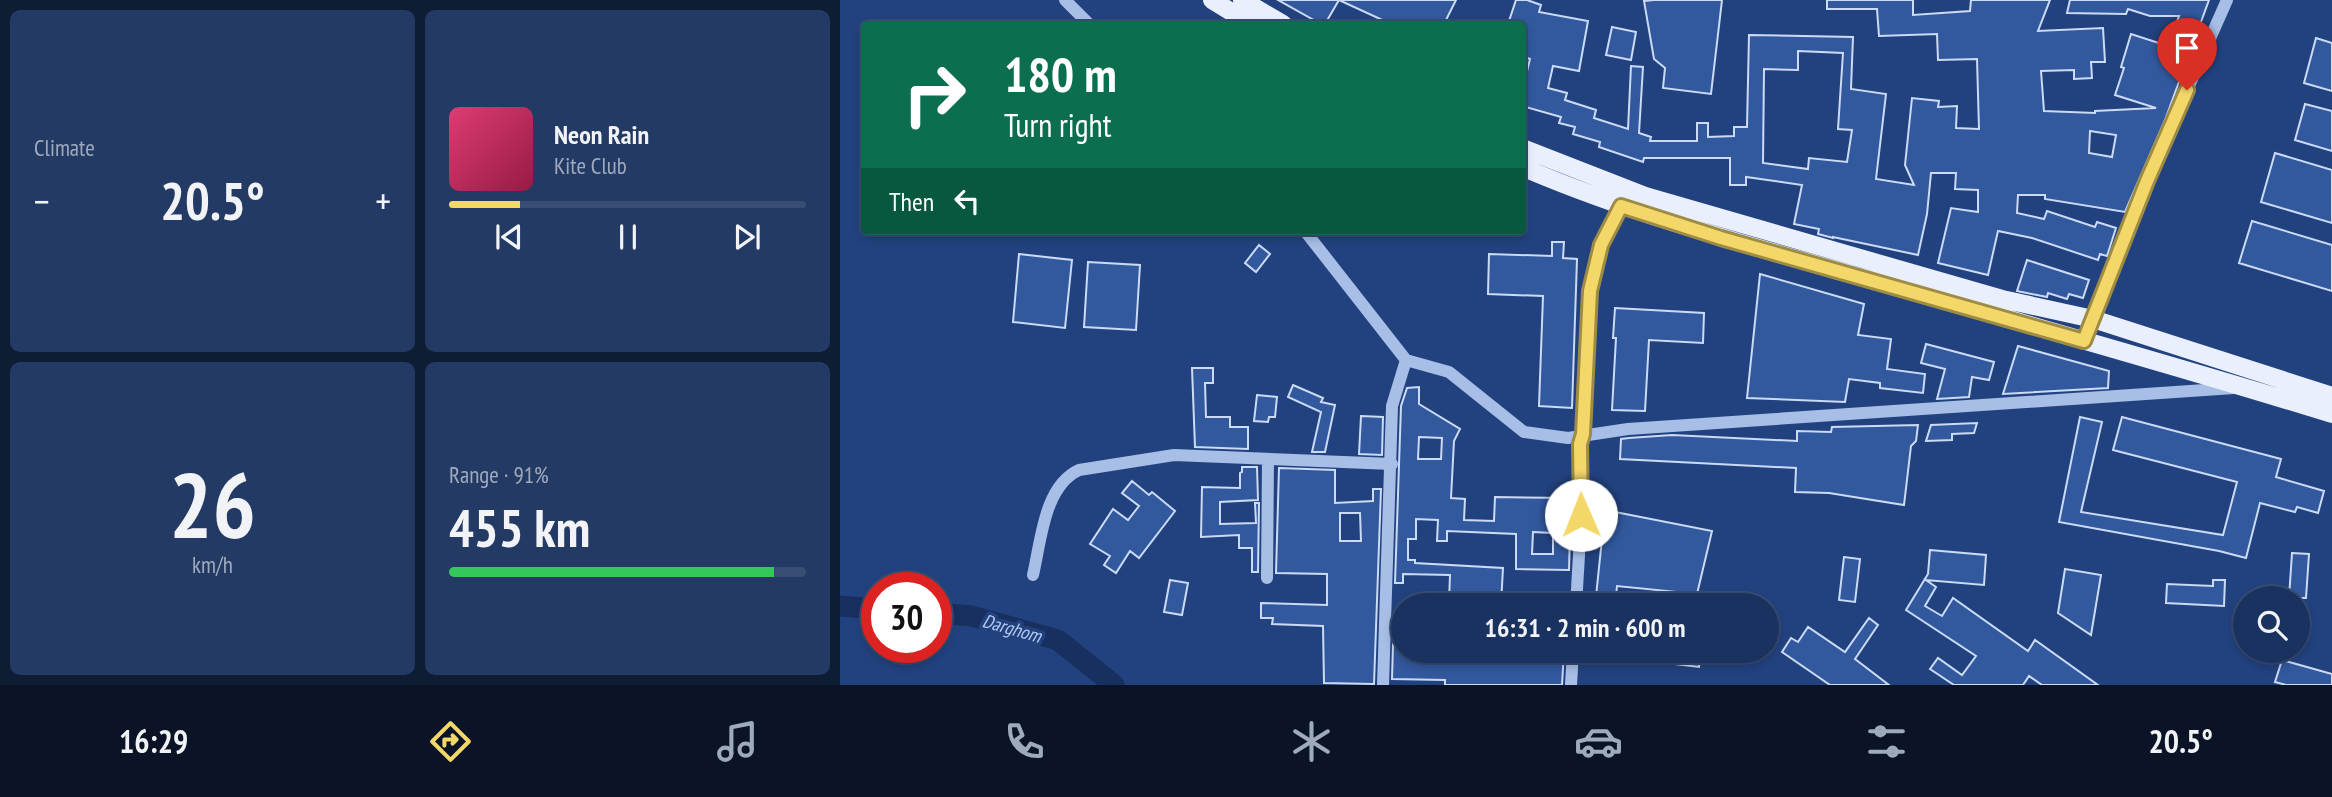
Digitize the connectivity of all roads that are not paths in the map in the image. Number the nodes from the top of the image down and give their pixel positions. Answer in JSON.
{"nodes":[{"id":1,"x":1065,"y":0,"type":"edge"},
{"id":2,"x":1212,"y":0,"type":"edge"},
{"id":3,"x":1242,"y":0,"type":"edge"},
{"id":4,"x":2227,"y":0,"type":"edge"},
{"id":5,"x":1086,"y":21,"type":"edge"},
{"id":6,"x":1246,"y":21,"type":"edge"},
{"id":7,"x":1278,"y":21,"type":"edge"},
{"id":8,"x":1526,"y":150,"type":"edge"},
{"id":9,"x":1526,"y":169,"type":"edge"},
{"id":10,"x":1621,"y":206,"type":"junction"},
{"id":11,"x":1308,"y":235,"type":"edge"},
{"id":12,"x":1879,"y":273,"type":"junction"},
{"id":13,"x":2093,"y":319,"type":"junction"},
{"id":14,"x":2084,"y":341,"type":"junction"},
{"id":15,"x":1406,"y":360,"type":"junction"},
{"id":16,"x":2245,"y":369,"type":"junction"},
{"id":17,"x":2240,"y":387,"type":"junction"},
{"id":18,"x":2332,"y":396,"type":"edge"},
{"id":19,"x":2332,"y":414,"type":"edge"},
{"id":20,"x":1583,"y":434,"type":"junction"},
{"id":21,"x":1268,"y":459,"type":"junction"},
{"id":22,"x":1392,"y":464,"type":"junction"},
{"id":23,"x":1033,"y":575,"type":"dead end"},
{"id":24,"x":1267,"y":578,"type":"dead end"},
{"id":25,"x":1577,"y":593,"type":"edge"},
{"id":26,"x":1572,"y":663,"type":"edge"},
{"id":27,"x":1383,"y":685,"type":"edge"},
{"id":28,"x":1571,"y":685,"type":"edge"}],
"edges":[{"from":1,"to":5,"type":"street"},
{"from":2,"to":6,"type":"main road"},
{"from":3,"to":7,"type":"main road"},
{"from":4,"to":13,"type":"street"},
{"from":8,"to":12,"type":"main road"},
{"from":9,"to":10,"type":"main road"},
{"from":10,"to":12,"type":"main road"},
{"from":10,"to":20,"type":"street"},
{"from":11,"to":15,"type":"street"},
{"from":12,"to":13,"type":"main road"},
{"from":12,"to":14,"type":"main road"},
{"from":13,"to":14,"type":"street"},
{"from":13,"to":16,"type":"main road"},
{"from":14,"to":17,"type":"main road"},
{"from":15,"to":20,"type":"street"},
{"from":15,"to":22,"type":"street"},
{"from":16,"to":17,"type":"street"},
{"from":16,"to":18,"type":"main road"},
{"from":17,"to":19,"type":"main road"},
{"from":17,"to":20,"type":"street"},
{"from":20,"to":25,"type":"street"},
{"from":21,"to":22,"type":"street"},
{"from":21,"to":23,"type":"street"},
{"from":21,"to":24,"type":"street"},
{"from":22,"to":27,"type":"street"},
{"from":26,"to":28,"type":"street"}]}
